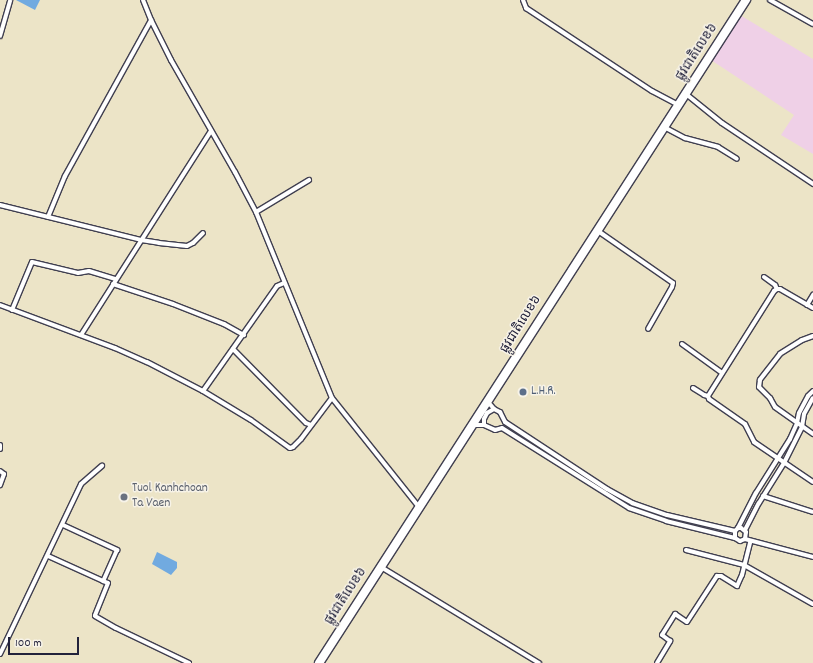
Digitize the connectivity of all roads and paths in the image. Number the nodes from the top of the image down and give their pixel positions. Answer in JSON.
{"nodes":[{"id":1,"x":10,"y":0,"type":"edge"},
{"id":2,"x":143,"y":0,"type":"edge"},
{"id":3,"x":523,"y":0,"type":"edge"},
{"id":4,"x":746,"y":0,"type":"edge"},
{"id":5,"x":770,"y":0,"type":"edge"},
{"id":6,"x":151,"y":20,"type":"junction"},
{"id":7,"x":813,"y":24,"type":"edge"},
{"id":8,"x":0,"y":36,"type":"edge"},
{"id":9,"x":685,"y":94,"type":"junction"},
{"id":10,"x":678,"y":106,"type":"junction"},
{"id":11,"x":664,"y":128,"type":"junction"},
{"id":12,"x":211,"y":131,"type":"junction"},
{"id":13,"x":737,"y":160,"type":"dead end"},
{"id":14,"x":309,"y":180,"type":"dead end"},
{"id":15,"x":813,"y":184,"type":"edge"},
{"id":16,"x":0,"y":205,"type":"edge"},
{"id":17,"x":256,"y":212,"type":"junction"},
{"id":18,"x":48,"y":217,"type":"junction"},
{"id":19,"x":597,"y":231,"type":"junction"},
{"id":20,"x":203,"y":232,"type":"dead end"},
{"id":21,"x":141,"y":240,"type":"junction"},
{"id":22,"x":764,"y":277,"type":"dead end"},
{"id":23,"x":116,"y":279,"type":"junction"},
{"id":24,"x":284,"y":283,"type":"junction"},
{"id":25,"x":113,"y":284,"type":"junction"},
{"id":26,"x":777,"y":289,"type":"junction"},
{"id":27,"x":813,"y":295,"type":"edge"},
{"id":28,"x":0,"y":305,"type":"edge"},
{"id":29,"x":807,"y":305,"type":"junction"},
{"id":30,"x":813,"y":308,"type":"edge"},
{"id":31,"x":12,"y":310,"type":"junction"},
{"id":32,"x":648,"y":329,"type":"dead end"},
{"id":33,"x":81,"y":335,"type":"junction"},
{"id":34,"x":244,"y":335,"type":"junction"},
{"id":35,"x":813,"y":336,"type":"edge"},
{"id":36,"x":682,"y":344,"type":"dead end"},
{"id":37,"x":233,"y":349,"type":"junction"},
{"id":38,"x":722,"y":373,"type":"junction"},
{"id":39,"x":693,"y":388,"type":"dead end"},
{"id":40,"x":203,"y":391,"type":"junction"},
{"id":41,"x":813,"y":391,"type":"edge"},
{"id":42,"x":708,"y":396,"type":"junction"},
{"id":43,"x":332,"y":398,"type":"junction"},
{"id":44,"x":813,"y":398,"type":"edge"},
{"id":45,"x":488,"y":402,"type":"junction"},
{"id":46,"x":494,"y":409,"type":"junction"},
{"id":47,"x":797,"y":423,"type":"junction"},
{"id":48,"x":473,"y":424,"type":"junction"},
{"id":49,"x":311,"y":425,"type":"junction"},
{"id":50,"x":484,"y":425,"type":"junction"},
{"id":51,"x":802,"y":427,"type":"junction"},
{"id":52,"x":813,"y":434,"type":"edge"},
{"id":53,"x":0,"y":445,"type":"edge"},
{"id":54,"x":0,"y":449,"type":"edge"},
{"id":55,"x":778,"y":458,"type":"junction"},
{"id":56,"x":784,"y":463,"type":"junction"},
{"id":57,"x":102,"y":466,"type":"dead end"},
{"id":58,"x":0,"y":471,"type":"edge"},
{"id":59,"x":813,"y":482,"type":"edge"},
{"id":60,"x":0,"y":486,"type":"edge"},
{"id":61,"x":763,"y":496,"type":"junction"},
{"id":62,"x":632,"y":503,"type":"junction"},
{"id":63,"x":419,"y":507,"type":"junction"},
{"id":64,"x":629,"y":508,"type":"junction"},
{"id":65,"x":813,"y":512,"type":"edge"},
{"id":66,"x":63,"y":525,"type":"junction"},
{"id":67,"x":736,"y":530,"type":"junction"},
{"id":68,"x":745,"y":530,"type":"junction"},
{"id":69,"x":735,"y":538,"type":"junction"},
{"id":70,"x":745,"y":539,"type":"junction"},
{"id":71,"x":750,"y":542,"type":"junction"},
{"id":72,"x":686,"y":550,"type":"dead end"},
{"id":73,"x":48,"y":556,"type":"junction"},
{"id":74,"x":813,"y":557,"type":"edge"},
{"id":75,"x":744,"y":565,"type":"junction"},
{"id":76,"x":381,"y":567,"type":"junction"},
{"id":77,"x":103,"y":581,"type":"junction"},
{"id":78,"x":813,"y":604,"type":"edge"},
{"id":79,"x":0,"y":654,"type":"edge"},
{"id":80,"x":189,"y":663,"type":"edge"},
{"id":81,"x":319,"y":663,"type":"edge"},
{"id":82,"x":539,"y":663,"type":"edge"},
{"id":83,"x":657,"y":663,"type":"edge"}],
"edges":[{"from":1,"to":8,"type":"street"},
{"from":2,"to":6,"type":"street"},
{"from":3,"to":10,"type":"street"},
{"from":4,"to":9,"type":"highway","name":"ផ្លូវជាតិលេខ៦"},
{"from":5,"to":7,"type":"street"},
{"from":6,"to":12,"type":"street"},
{"from":6,"to":18,"type":"street"},
{"from":9,"to":10,"type":"highway","name":"ផ្លូវជាតិលេខ៦"},
{"from":9,"to":15,"type":"street"},
{"from":10,"to":11,"type":"highway","name":"ផ្លូវជាតិលេខ៦"},
{"from":11,"to":13,"type":"street"},
{"from":11,"to":19,"type":"highway","name":"ផ្លូវជាតិលេខ៦"},
{"from":12,"to":17,"type":"street"},
{"from":12,"to":21,"type":"street"},
{"from":14,"to":17,"type":"street"},
{"from":16,"to":18,"type":"street"},
{"from":17,"to":24,"type":"street"},
{"from":18,"to":21,"type":"street"},
{"from":19,"to":32,"type":"street"},
{"from":19,"to":45,"type":"highway","name":"ផ្លូវជាតិលេខ៦"},
{"from":20,"to":21,"type":"street"},
{"from":21,"to":23,"type":"street"},
{"from":22,"to":26,"type":"street"},
{"from":23,"to":25,"type":"street"},
{"from":23,"to":31,"type":"street"},
{"from":24,"to":34,"type":"street"},
{"from":24,"to":43,"type":"street"},
{"from":25,"to":33,"type":"street"},
{"from":25,"to":34,"type":"street"},
{"from":26,"to":29,"type":"street"},
{"from":26,"to":38,"type":"street"},
{"from":27,"to":29,"type":"street"},
{"from":28,"to":31,"type":"street"},
{"from":29,"to":30,"type":"street"},
{"from":31,"to":33,"type":"street"},
{"from":33,"to":40,"type":"street"},
{"from":34,"to":37,"type":"street"},
{"from":35,"to":47,"type":"street"},
{"from":36,"to":38,"type":"street"},
{"from":37,"to":40,"type":"street"},
{"from":37,"to":49,"type":"street"},
{"from":38,"to":42,"type":"street"},
{"from":39,"to":42,"type":"street"},
{"from":40,"to":49,"type":"street"},
{"from":41,"to":47,"type":"street"},
{"from":42,"to":55,"type":"street"},
{"from":43,"to":49,"type":"street"},
{"from":43,"to":63,"type":"street"},
{"from":44,"to":51,"type":"street"},
{"from":45,"to":46,"type":"street"},
{"from":45,"to":48,"type":"highway","name":"ផ្លូវជាតិលេខ៦"},
{"from":46,"to":50,"type":"street"},
{"from":46,"to":62,"type":"street"},
{"from":47,"to":51,"type":"street"},
{"from":47,"to":55,"type":"street"},
{"from":48,"to":50,"type":"street"},
{"from":48,"to":63,"type":"highway","name":"ផ្លូវជាតិលេខ៦"},
{"from":50,"to":64,"type":"street"},
{"from":51,"to":52,"type":"street"},
{"from":51,"to":56,"type":"street"},
{"from":53,"to":54,"type":"street"},
{"from":55,"to":56,"type":"street"},
{"from":55,"to":67,"type":"street"},
{"from":56,"to":59,"type":"street"},
{"from":56,"to":61,"type":"street"},
{"from":57,"to":66,"type":"street"},
{"from":58,"to":60,"type":"street"},
{"from":61,"to":65,"type":"street"},
{"from":61,"to":68,"type":"street"},
{"from":62,"to":64,"type":"street"},
{"from":62,"to":67,"type":"street"},
{"from":63,"to":76,"type":"highway","name":"ផ្លូវជាតិលេខ៦"},
{"from":64,"to":69,"type":"street"},
{"from":66,"to":73,"type":"street"},
{"from":66,"to":77,"type":"street"},
{"from":67,"to":68,"type":"street"},
{"from":67,"to":69,"type":"street"},
{"from":68,"to":70,"type":"street"},
{"from":69,"to":70,"type":"street"},
{"from":70,"to":71,"type":"street"},
{"from":71,"to":74,"type":"street"},
{"from":71,"to":75,"type":"street"},
{"from":72,"to":75,"type":"street"},
{"from":73,"to":77,"type":"street"},
{"from":73,"to":79,"type":"street"},
{"from":75,"to":78,"type":"street"},
{"from":75,"to":83,"type":"street"},
{"from":76,"to":81,"type":"highway","name":"ផ្លូវជាតិលេខ៦"},
{"from":76,"to":82,"type":"street"},
{"from":77,"to":80,"type":"street"}]}
